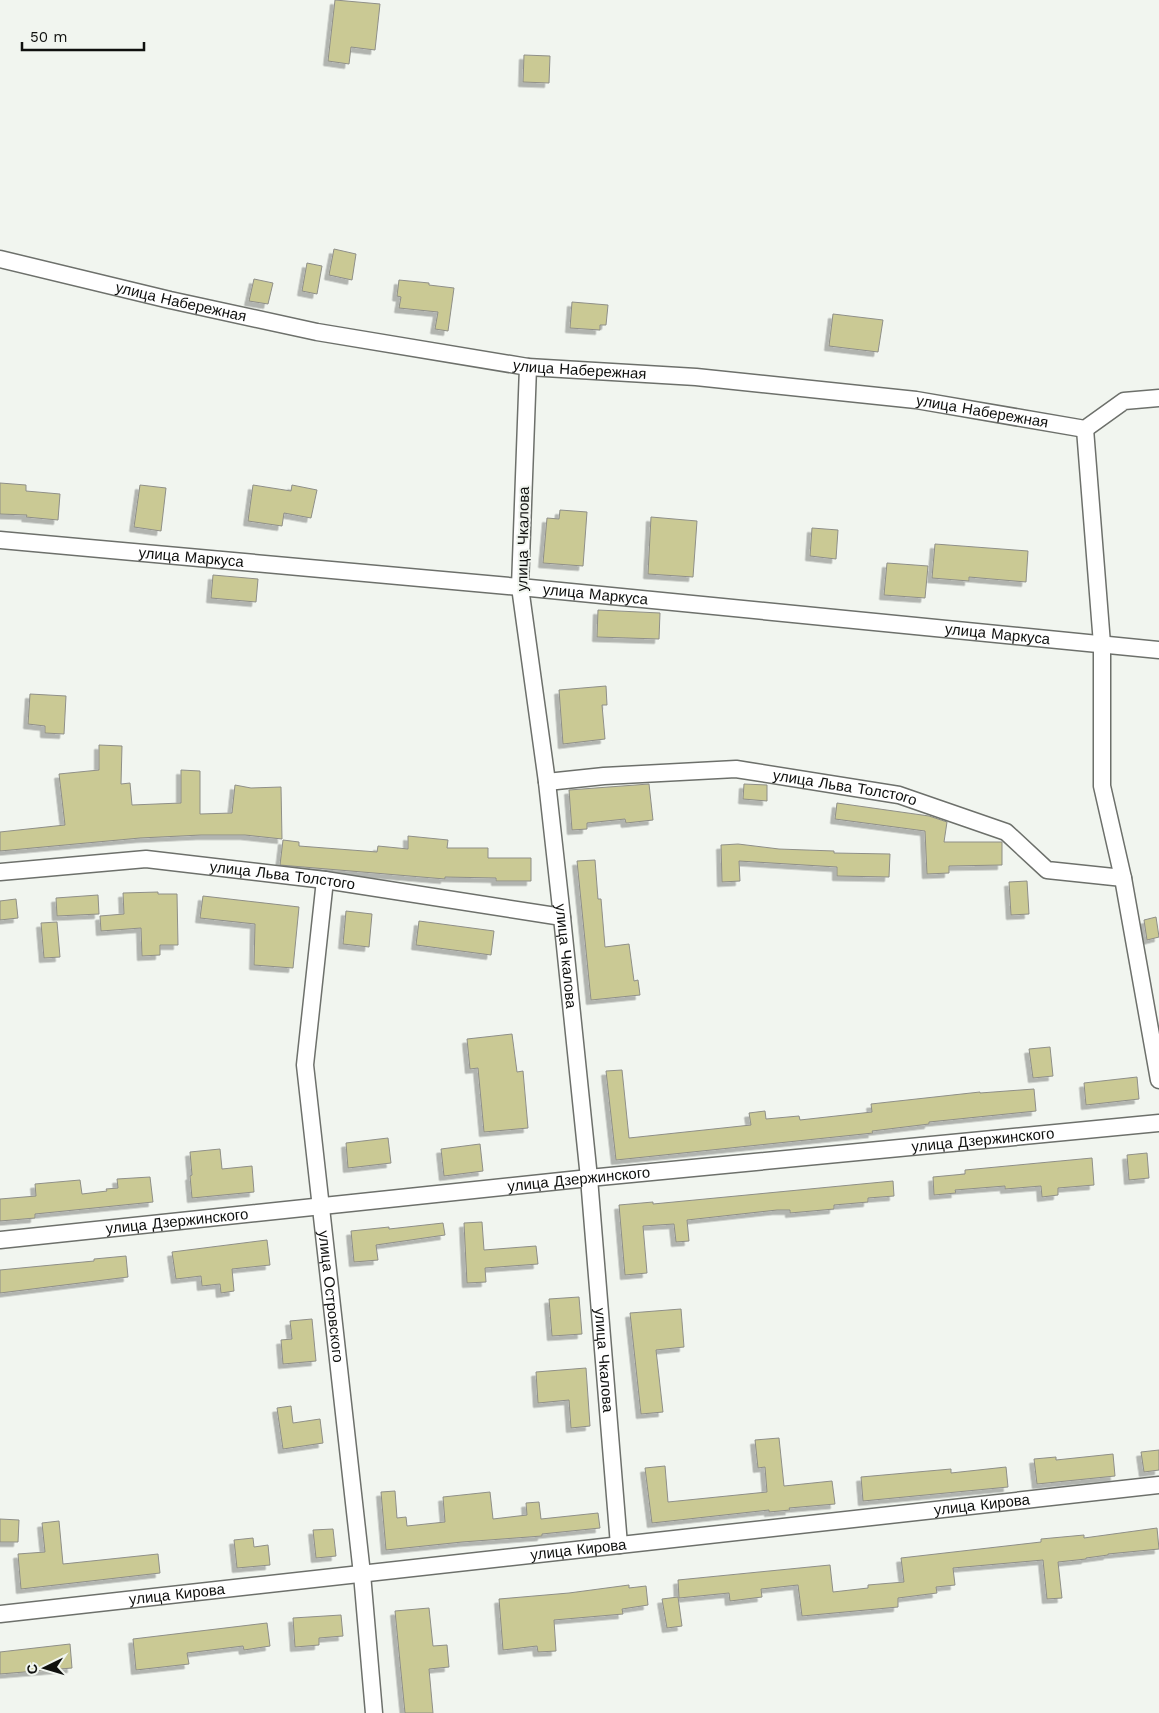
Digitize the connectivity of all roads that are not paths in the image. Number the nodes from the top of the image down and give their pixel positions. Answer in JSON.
{"nodes":[{"id":1,"x":0,"y":259,"type":"edge"},
{"id":2,"x":528,"y":367,"type":"junction"},
{"id":3,"x":1159,"y":398,"type":"edge"},
{"id":4,"x":1085,"y":429,"type":"junction"},
{"id":5,"x":0,"y":540,"type":"edge"},
{"id":6,"x":520,"y":587,"type":"junction"},
{"id":7,"x":1102,"y":644,"type":"junction"},
{"id":8,"x":1159,"y":650,"type":"edge"},
{"id":9,"x":547,"y":782,"type":"junction"},
{"id":10,"x":0,"y":872,"type":"edge"},
{"id":11,"x":1123,"y":878,"type":"junction"},
{"id":12,"x":325,"y":880,"type":"junction"},
{"id":13,"x":562,"y":917,"type":"junction"},
{"id":14,"x":1159,"y":1080,"type":"edge"},
{"id":15,"x":1159,"y":1123,"type":"edge"},
{"id":16,"x":589,"y":1178,"type":"junction"},
{"id":17,"x":320,"y":1207,"type":"junction"},
{"id":18,"x":0,"y":1240,"type":"edge"},
{"id":19,"x":1159,"y":1485,"type":"edge"},
{"id":20,"x":619,"y":1545,"type":"junction"},
{"id":21,"x":362,"y":1574,"type":"junction"},
{"id":22,"x":0,"y":1614,"type":"edge"},
{"id":23,"x":374,"y":1713,"type":"edge"}],
"edges":[{"from":1,"to":2,"type":"street","name":"улица Набережная"},
{"from":2,"to":4,"type":"street","name":"улица Набережная"},
{"from":2,"to":6,"type":"street","name":"улица Чкалова"},
{"from":3,"to":4,"type":"street"},
{"from":4,"to":7,"type":"street"},
{"from":5,"to":6,"type":"street","name":"улица Маркуса"},
{"from":6,"to":7,"type":"street","name":"улица Маркуса"},
{"from":6,"to":9,"type":"street","name":"улица Чкалова"},
{"from":7,"to":8,"type":"street","name":"улица Маркуса"},
{"from":7,"to":11,"type":"street"},
{"from":9,"to":11,"type":"street","name":"улица Льва Толстого"},
{"from":9,"to":13,"type":"street","name":"улица Чкалова"},
{"from":10,"to":12,"type":"street","name":"улица Льва Толстого"},
{"from":11,"to":14,"type":"street"},
{"from":12,"to":13,"type":"street","name":"улица Льва Толстого"},
{"from":12,"to":17,"type":"street","name":"улица Островского"},
{"from":13,"to":16,"type":"street","name":"улица Чкалова"},
{"from":15,"to":16,"type":"street","name":"улица Дзержинского"},
{"from":16,"to":17,"type":"street","name":"улица Дзержинского"},
{"from":16,"to":20,"type":"street","name":"улица Чкалова"},
{"from":17,"to":18,"type":"street","name":"улица Дзержинского"},
{"from":17,"to":21,"type":"street","name":"улица Островского"},
{"from":19,"to":20,"type":"street","name":"улица Кирова"},
{"from":20,"to":21,"type":"street","name":"улица Кирова"},
{"from":21,"to":22,"type":"street","name":"улица Кирова"},
{"from":21,"to":23,"type":"street","name":"улица Островского"}]}
